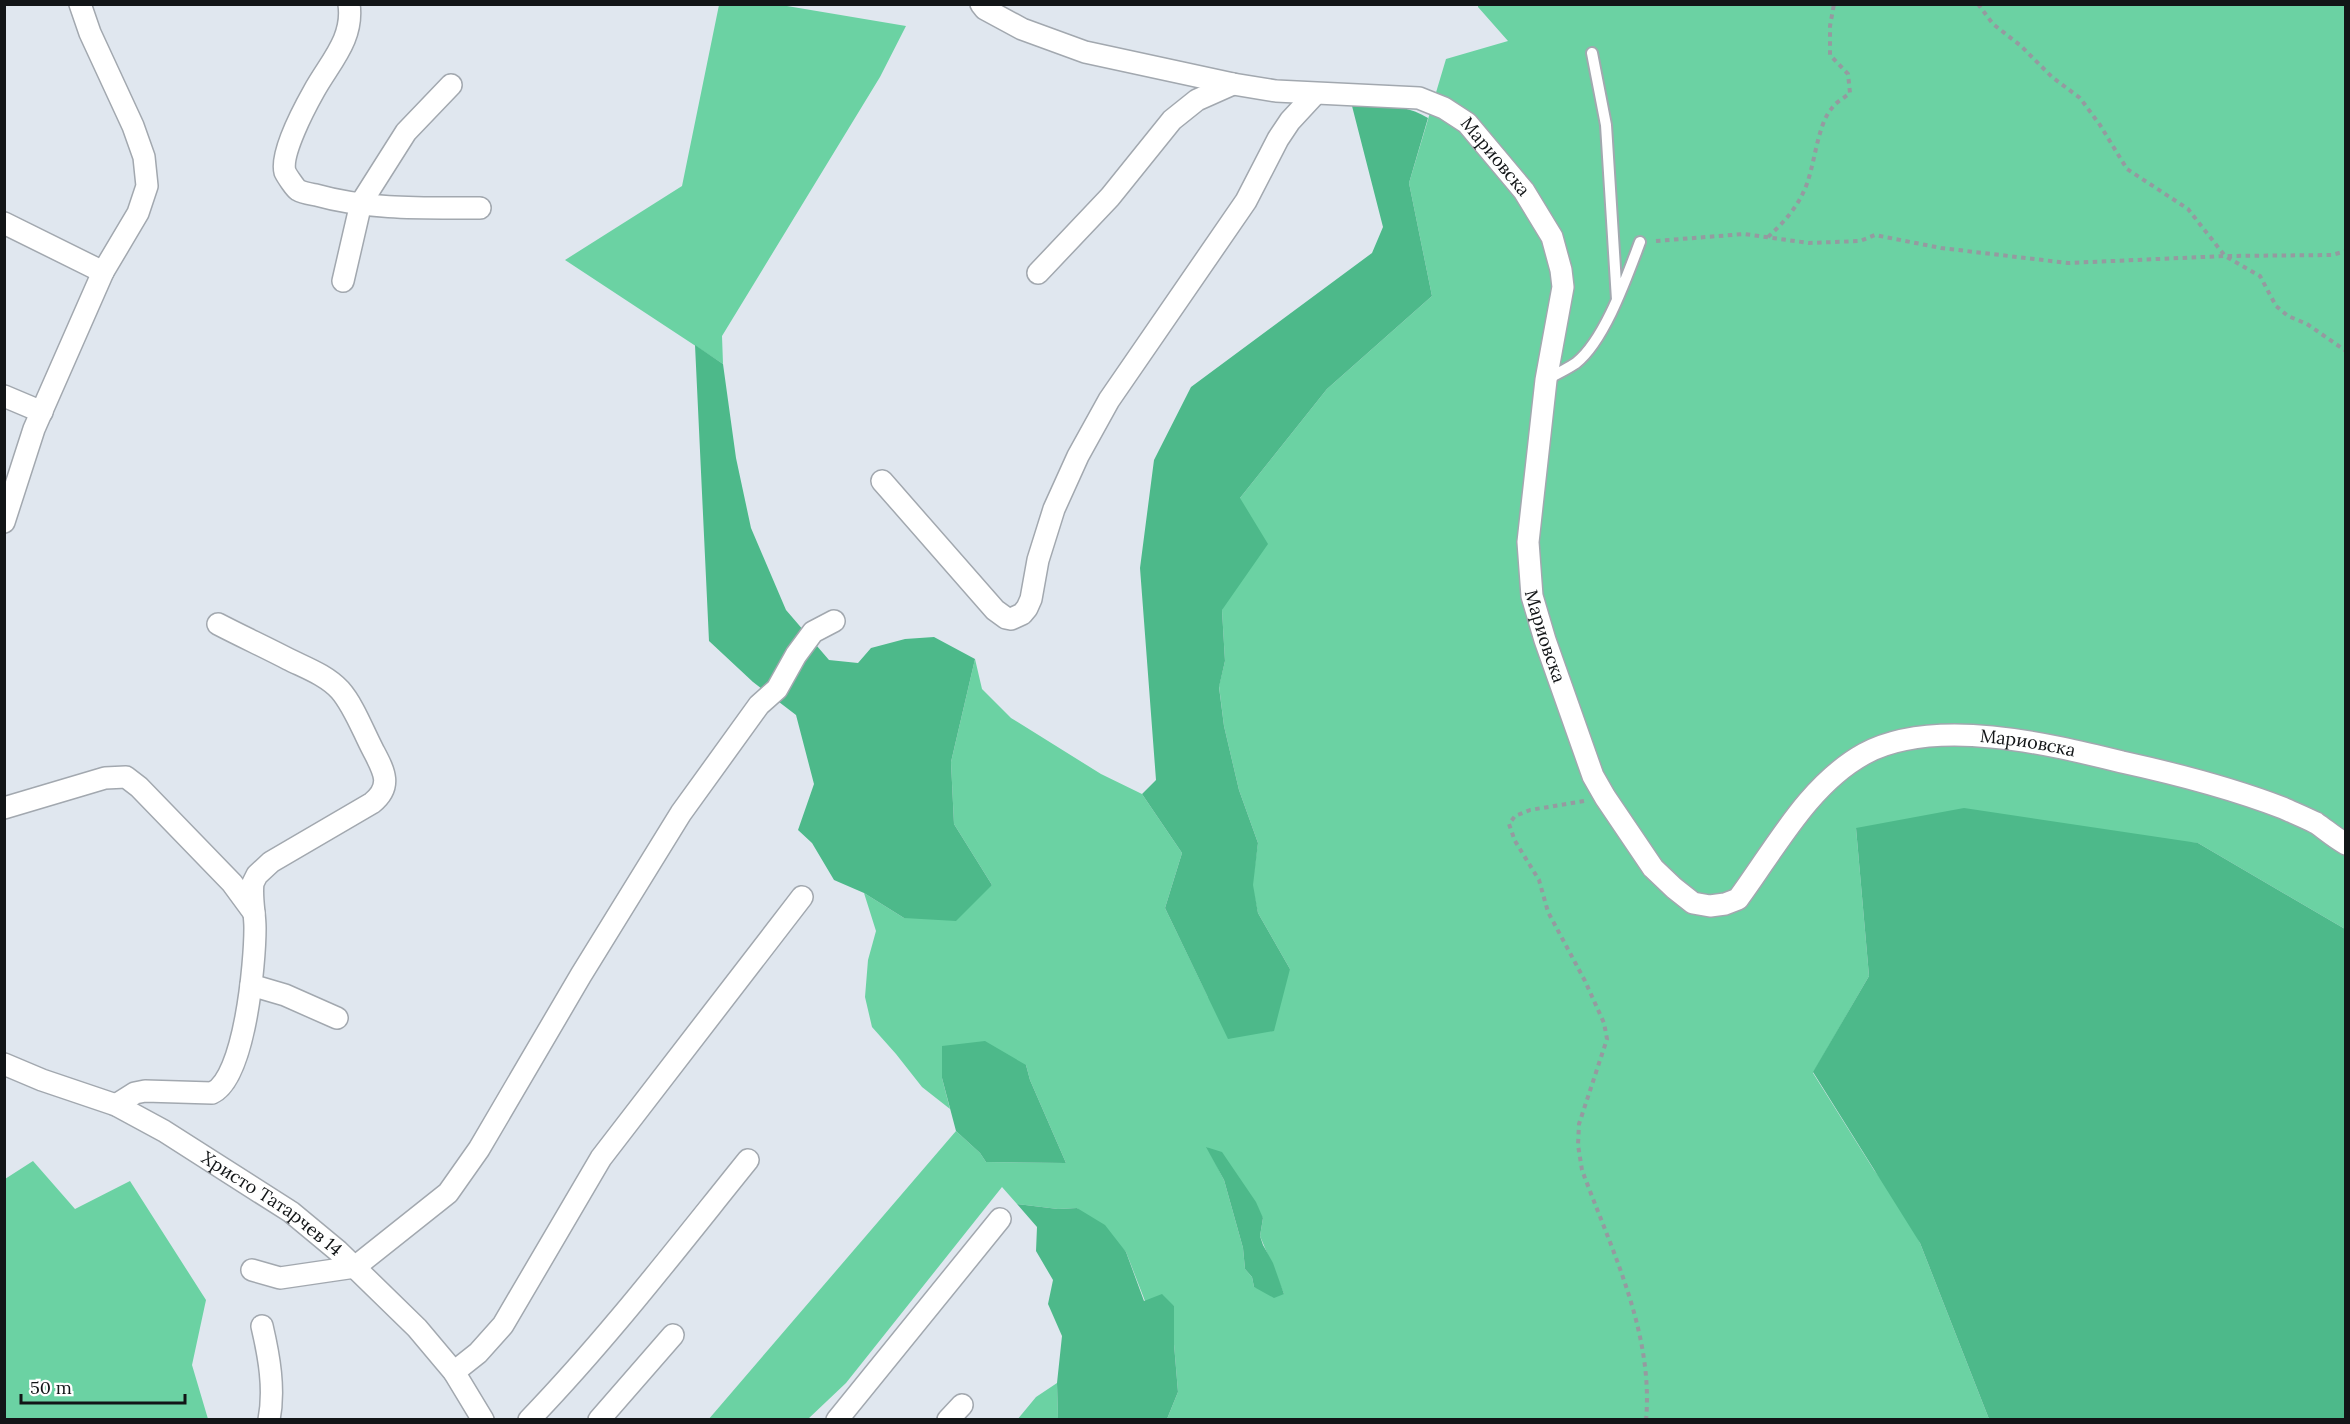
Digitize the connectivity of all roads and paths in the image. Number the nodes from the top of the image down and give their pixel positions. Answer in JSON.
{"nodes":[{"id":1,"x":80,"y":4,"type":"edge"},
{"id":2,"x":350,"y":4,"type":"edge"},
{"id":3,"x":981,"y":4,"type":"edge"},
{"id":4,"x":1834,"y":4,"type":"edge"},
{"id":5,"x":1978,"y":4,"type":"edge"},
{"id":6,"x":1592,"y":53,"type":"dead end"},
{"id":7,"x":1233,"y":84,"type":"junction"},
{"id":8,"x":451,"y":85,"type":"dead end"},
{"id":9,"x":1315,"y":94,"type":"junction"},
{"id":10,"x":361,"y":203,"type":"junction"},
{"id":11,"x":480,"y":208,"type":"dead end"},
{"id":12,"x":4,"y":223,"type":"edge"},
{"id":13,"x":1767,"y":237,"type":"junction"},
{"id":14,"x":1640,"y":242,"type":"joint"},
{"id":15,"x":2346,"y":251,"type":"edge"},
{"id":16,"x":2225,"y":256,"type":"junction"},
{"id":17,"x":103,"y":272,"type":"junction"},
{"id":18,"x":1038,"y":273,"type":"dead end"},
{"id":19,"x":343,"y":281,"type":"dead end"},
{"id":20,"x":1617,"y":300,"type":"junction"},
{"id":21,"x":2346,"y":351,"type":"edge"},
{"id":22,"x":1546,"y":380,"type":"junction"},
{"id":23,"x":4,"y":396,"type":"edge"},
{"id":24,"x":42,"y":412,"type":"junction"},
{"id":25,"x":882,"y":481,"type":"dead end"},
{"id":26,"x":4,"y":522,"type":"edge"},
{"id":27,"x":834,"y":621,"type":"dead end"},
{"id":28,"x":218,"y":624,"type":"dead end"},
{"id":29,"x":1605,"y":797,"type":"junction"},
{"id":30,"x":4,"y":808,"type":"edge"},
{"id":31,"x":2346,"y":844,"type":"edge"},
{"id":32,"x":802,"y":897,"type":"dead end"},
{"id":33,"x":255,"y":915,"type":"junction"},
{"id":34,"x":251,"y":985,"type":"junction"},
{"id":35,"x":337,"y":1018,"type":"dead end"},
{"id":36,"x":4,"y":1064,"type":"edge"},
{"id":37,"x":116,"y":1105,"type":"junction"},
{"id":38,"x":748,"y":1160,"type":"dead end"},
{"id":39,"x":1000,"y":1219,"type":"dead end"},
{"id":40,"x":355,"y":1268,"type":"junction"},
{"id":41,"x":252,"y":1270,"type":"dead end"},
{"id":42,"x":262,"y":1326,"type":"dead end"},
{"id":43,"x":673,"y":1335,"type":"dead end"},
{"id":44,"x":454,"y":1372,"type":"junction"},
{"id":45,"x":269,"y":1419,"type":"edge"},
{"id":46,"x":483,"y":1419,"type":"edge"},
{"id":47,"x":529,"y":1419,"type":"edge"},
{"id":48,"x":599,"y":1419,"type":"edge"},
{"id":49,"x":837,"y":1419,"type":"edge"},
{"id":50,"x":1646,"y":1419,"type":"edge"}],
"edges":[{"from":1,"to":17,"type":"street"},
{"from":2,"to":10,"type":"street"},
{"from":3,"to":7,"type":"street","name":"Мариовска"},
{"from":4,"to":13,"type":"path"},
{"from":5,"to":16,"type":"path"},
{"from":6,"to":20,"type":"lane"},
{"from":7,"to":9,"type":"street","name":"Мариовска"},
{"from":7,"to":18,"type":"street"},
{"from":8,"to":10,"type":"street"},
{"from":9,"to":22,"type":"street","name":"Мариовска"},
{"from":9,"to":25,"type":"street"},
{"from":10,"to":11,"type":"street"},
{"from":10,"to":19,"type":"street"},
{"from":12,"to":17,"type":"street"},
{"from":13,"to":14,"type":"path"},
{"from":13,"to":16,"type":"path"},
{"from":14,"to":20,"type":"lane"},
{"from":15,"to":16,"type":"path"},
{"from":16,"to":21,"type":"path"},
{"from":17,"to":24,"type":"street"},
{"from":20,"to":22,"type":"lane"},
{"from":22,"to":29,"type":"street","name":"Мариовска"},
{"from":23,"to":24,"type":"street"},
{"from":24,"to":26,"type":"street"},
{"from":27,"to":40,"type":"street"},
{"from":28,"to":33,"type":"street"},
{"from":29,"to":31,"type":"street","name":"Мариовска"},
{"from":29,"to":50,"type":"path"},
{"from":30,"to":33,"type":"street"},
{"from":32,"to":44,"type":"street"},
{"from":33,"to":34,"type":"street"},
{"from":34,"to":35,"type":"street"},
{"from":34,"to":37,"type":"street"},
{"from":36,"to":37,"type":"street","name":"Христо Татарчев 14"},
{"from":37,"to":40,"type":"street","name":"Христо Татарчев 14"},
{"from":38,"to":47,"type":"street"},
{"from":39,"to":49,"type":"street"},
{"from":40,"to":41,"type":"street"},
{"from":40,"to":44,"type":"street","name":"Христо Татарчев 14"},
{"from":42,"to":45,"type":"street"},
{"from":43,"to":48,"type":"street"},
{"from":44,"to":46,"type":"street","name":"Христо Татарчев 14"}]}
